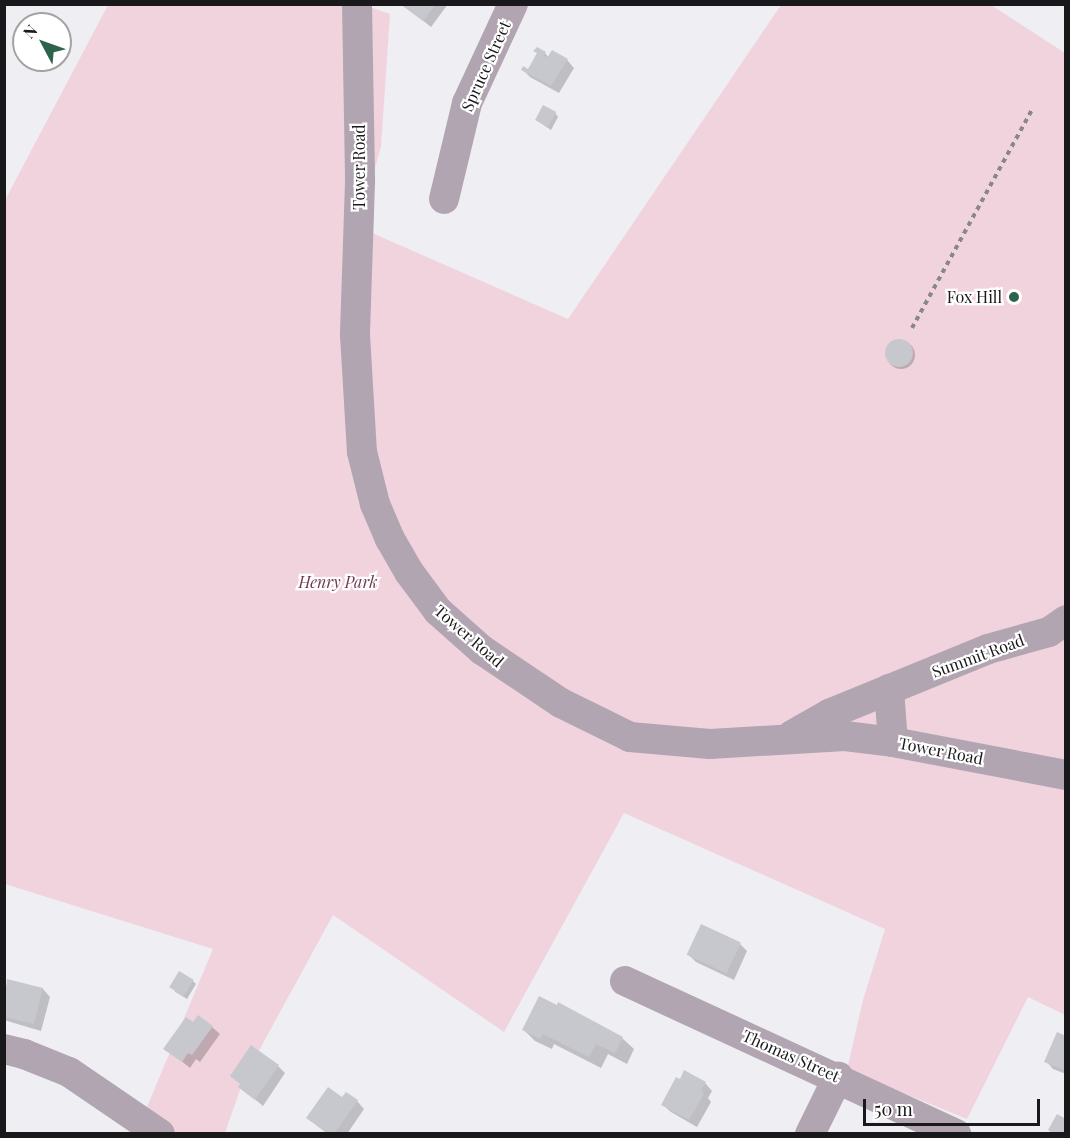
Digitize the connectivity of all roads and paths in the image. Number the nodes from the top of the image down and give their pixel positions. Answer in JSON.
{"nodes":[{"id":1,"x":357,"y":4,"type":"edge"},
{"id":2,"x":513,"y":4,"type":"edge"},
{"id":3,"x":1032,"y":110,"type":"dead end"},
{"id":4,"x":444,"y":199,"type":"dead end"},
{"id":5,"x":912,"y":328,"type":"dead end"},
{"id":6,"x":1065,"y":620,"type":"edge"},
{"id":7,"x":889,"y":690,"type":"junction"},
{"id":8,"x":786,"y":738,"type":"junction"},
{"id":9,"x":893,"y":742,"type":"junction"},
{"id":10,"x":1065,"y":774,"type":"edge"},
{"id":11,"x":625,"y":981,"type":"dead end"},
{"id":12,"x":4,"y":1049,"type":"edge"},
{"id":13,"x":838,"y":1077,"type":"junction"},
{"id":14,"x":160,"y":1134,"type":"edge"},
{"id":15,"x":810,"y":1134,"type":"edge"},
{"id":16,"x":956,"y":1134,"type":"edge"}],
"edges":[{"from":1,"to":8,"type":"street","name":"Tower Road"},
{"from":2,"to":4,"type":"street","name":"Spruce Street"},
{"from":3,"to":5,"type":"path"},
{"from":6,"to":7,"type":"street","name":"Summit Road"},
{"from":7,"to":8,"type":"street","name":"Summit Road"},
{"from":7,"to":9,"type":"street"},
{"from":8,"to":9,"type":"street","name":"Tower Road"},
{"from":9,"to":10,"type":"street","name":"Tower Road"},
{"from":11,"to":13,"type":"street","name":"Thomas Street"},
{"from":12,"to":14,"type":"street"},
{"from":13,"to":15,"type":"street"},
{"from":13,"to":16,"type":"street","name":"Thomas Street"}]}
